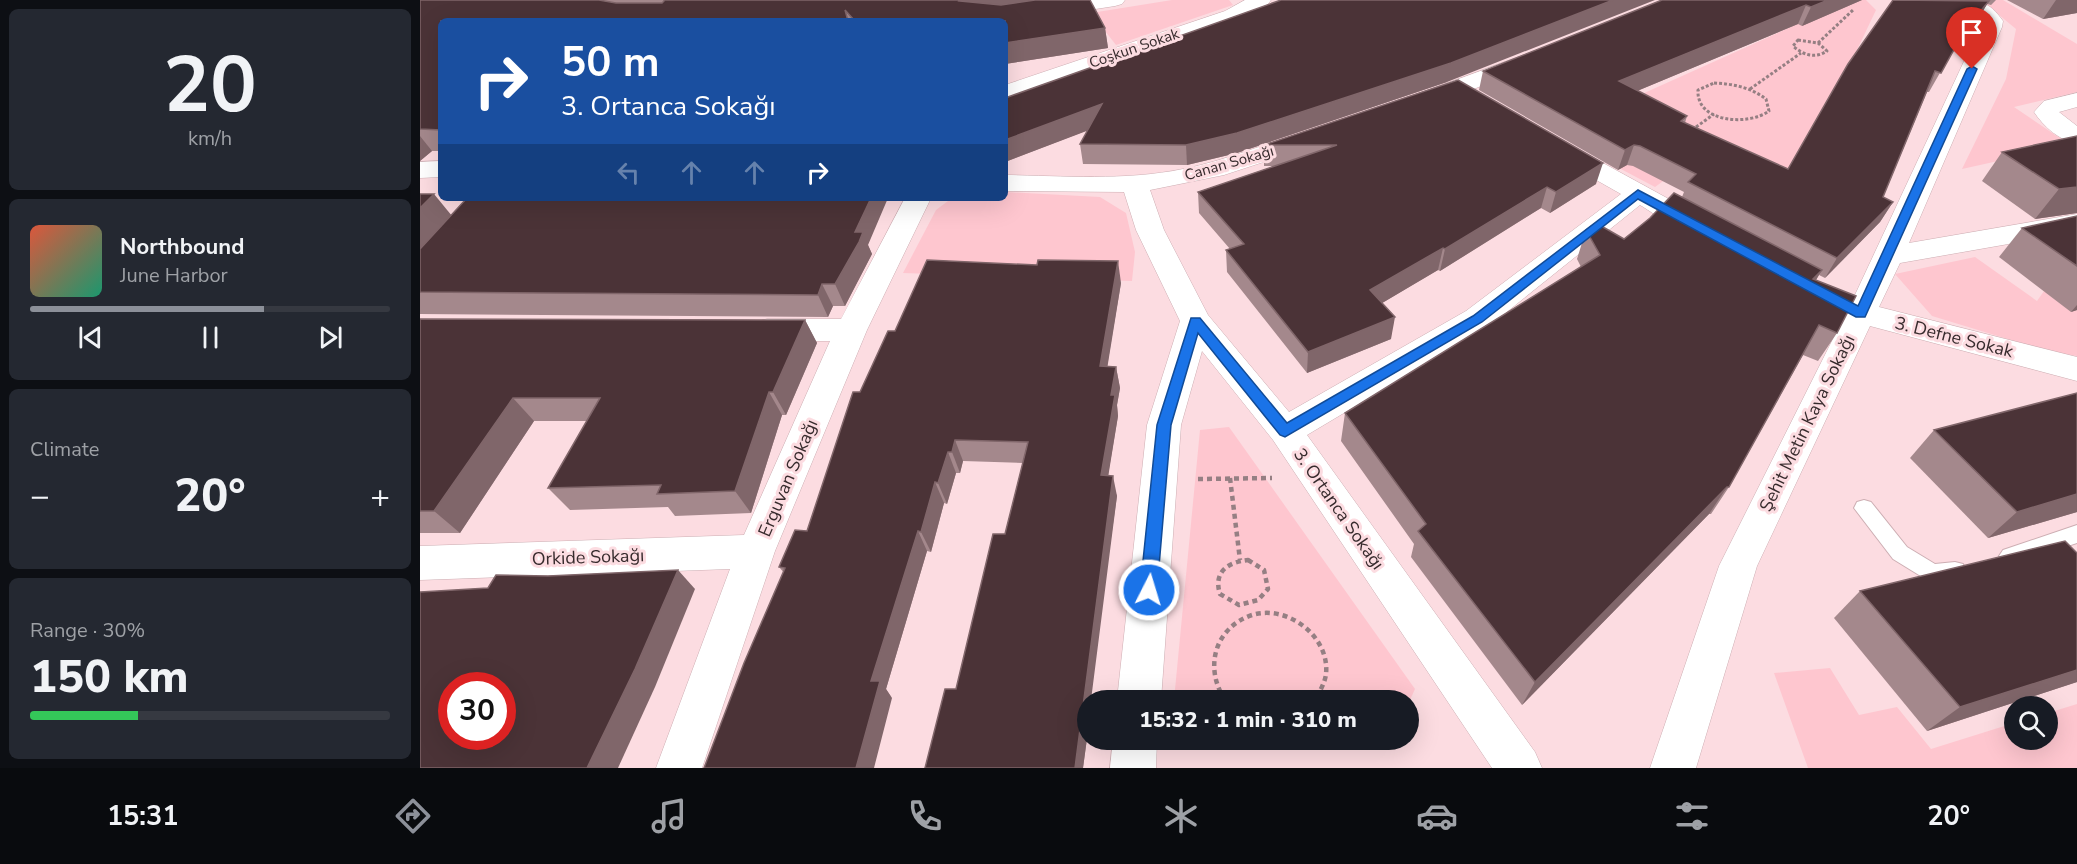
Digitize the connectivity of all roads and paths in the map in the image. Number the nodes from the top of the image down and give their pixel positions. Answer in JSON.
{"nodes":[{"id":1,"x":1115,"y":0,"type":"edge"},
{"id":2,"x":1261,"y":0,"type":"edge"},
{"id":3,"x":1964,"y":0,"type":"edge"},
{"id":4,"x":1025,"y":7,"type":"edge"},
{"id":5,"x":1853,"y":10,"type":"dead end"},
{"id":6,"x":987,"y":18,"type":"edge"},
{"id":7,"x":1818,"y":43,"type":"junction"},
{"id":8,"x":1801,"y":53,"type":"junction"},
{"id":9,"x":1541,"y":55,"type":"edge"},
{"id":10,"x":1456,"y":88,"type":"junction"},
{"id":11,"x":1750,"y":89,"type":"junction"},
{"id":12,"x":1008,"y":92,"type":"edge"},
{"id":13,"x":2077,"y":100,"type":"edge"},
{"id":14,"x":1486,"y":106,"type":"edge"},
{"id":15,"x":1401,"y":108,"type":"edge"},
{"id":16,"x":1714,"y":114,"type":"junction"},
{"id":17,"x":1324,"y":134,"type":"edge"},
{"id":18,"x":1685,"y":135,"type":"edge"},
{"id":19,"x":1537,"y":136,"type":"edge"},
{"id":20,"x":2077,"y":137,"type":"edge"},
{"id":21,"x":438,"y":169,"type":"edge"},
{"id":22,"x":420,"y":170,"type":"edge"},
{"id":23,"x":1008,"y":183,"type":"edge"},
{"id":24,"x":1134,"y":183,"type":"junction"},
{"id":25,"x":1638,"y":194,"type":"junction"},
{"id":26,"x":916,"y":201,"type":"edge"},
{"id":27,"x":2077,"y":223,"type":"edge"},
{"id":28,"x":1719,"y":237,"type":"edge"},
{"id":29,"x":1888,"y":256,"type":"junction"},
{"id":30,"x":1820,"y":292,"type":"edge"},
{"id":31,"x":1861,"y":314,"type":"junction"},
{"id":32,"x":1195,"y":321,"type":"junction"},
{"id":33,"x":744,"y":330,"type":"edge"},
{"id":34,"x":852,"y":330,"type":"junction"},
{"id":35,"x":2077,"y":369,"type":"edge"},
{"id":36,"x":1285,"y":431,"type":"junction"},
{"id":37,"x":1230,"y":478,"type":"junction"},
{"id":38,"x":1317,"y":478,"type":"junction"},
{"id":39,"x":1159,"y":479,"type":"junction"},
{"id":40,"x":1864,"y":508,"type":"dead end"},
{"id":41,"x":2077,"y":534,"type":"edge"},
{"id":42,"x":756,"y":551,"type":"junction"},
{"id":43,"x":1240,"y":560,"type":"junction"},
{"id":44,"x":420,"y":563,"type":"edge"},
{"id":45,"x":1250,"y":605,"type":"junction"},
{"id":46,"x":1254,"y":614,"type":"junction"},
{"id":47,"x":1140,"y":690,"type":"edge"},
{"id":48,"x":1218,"y":690,"type":"edge"},
{"id":49,"x":1322,"y":690,"type":"edge"},
{"id":50,"x":1134,"y":750,"type":"edge"},
{"id":51,"x":679,"y":768,"type":"edge"},
{"id":52,"x":1132,"y":768,"type":"edge"},
{"id":53,"x":1519,"y":768,"type":"edge"},
{"id":54,"x":1673,"y":768,"type":"edge"}],
"edges":[{"from":1,"to":4,"type":"street"},
{"from":2,"to":12,"type":"street","name":"Coşkun Sokak"},
{"from":3,"to":29,"type":"street","name":"Şehit Metin Kaya Sokağı"},
{"from":4,"to":6,"type":"street"},
{"from":5,"to":7,"type":"path"},
{"from":7,"to":8,"type":"path"},
{"from":7,"to":8,"type":"path"},
{"from":8,"to":11,"type":"path"},
{"from":9,"to":10,"type":"street"},
{"from":10,"to":14,"type":"street"},
{"from":10,"to":15,"type":"street"},
{"from":11,"to":16,"type":"path"},
{"from":11,"to":16,"type":"path"},
{"from":13,"to":20,"type":"street"},
{"from":16,"to":18,"type":"path"},
{"from":17,"to":24,"type":"street","name":"Canan Sokağı"},
{"from":19,"to":25,"type":"street"},
{"from":21,"to":22,"type":"street"},
{"from":23,"to":24,"type":"street","name":"Canan Sokağı"},
{"from":24,"to":32,"type":"street","name":"3. Ortanca Sokağı"},
{"from":25,"to":28,"type":"street"},
{"from":25,"to":36,"type":"street"},
{"from":26,"to":34,"type":"street","name":"Erguvan Sokağı"},
{"from":27,"to":29,"type":"street"},
{"from":29,"to":31,"type":"street","name":"Şehit Metin Kaya Sokağı"},
{"from":30,"to":31,"type":"street","name":"3. Defne Sokak"},
{"from":31,"to":35,"type":"street","name":"3. Defne Sokak"},
{"from":31,"to":54,"type":"street","name":"Şehit Metin Kaya Sokağı"},
{"from":32,"to":36,"type":"street","name":"3. Ortanca Sokağı"},
{"from":32,"to":39,"type":"street"},
{"from":33,"to":34,"type":"street"},
{"from":34,"to":42,"type":"street","name":"Erguvan Sokağı"},
{"from":36,"to":38,"type":"street","name":"3. Ortanca Sokağı"},
{"from":37,"to":38,"type":"path"},
{"from":37,"to":39,"type":"path"},
{"from":37,"to":43,"type":"path"},
{"from":38,"to":53,"type":"street","name":"3. Ortanca Sokağı"},
{"from":39,"to":47,"type":"street"},
{"from":40,"to":41,"type":"lane"},
{"from":42,"to":44,"type":"street","name":"Orkide Sokağı"},
{"from":42,"to":51,"type":"street","name":"Erguvan Sokağı"},
{"from":43,"to":45,"type":"path"},
{"from":43,"to":45,"type":"path"},
{"from":45,"to":46,"type":"path"},
{"from":46,"to":48,"type":"path"},
{"from":46,"to":49,"type":"path"},
{"from":50,"to":52,"type":"street"}]}
